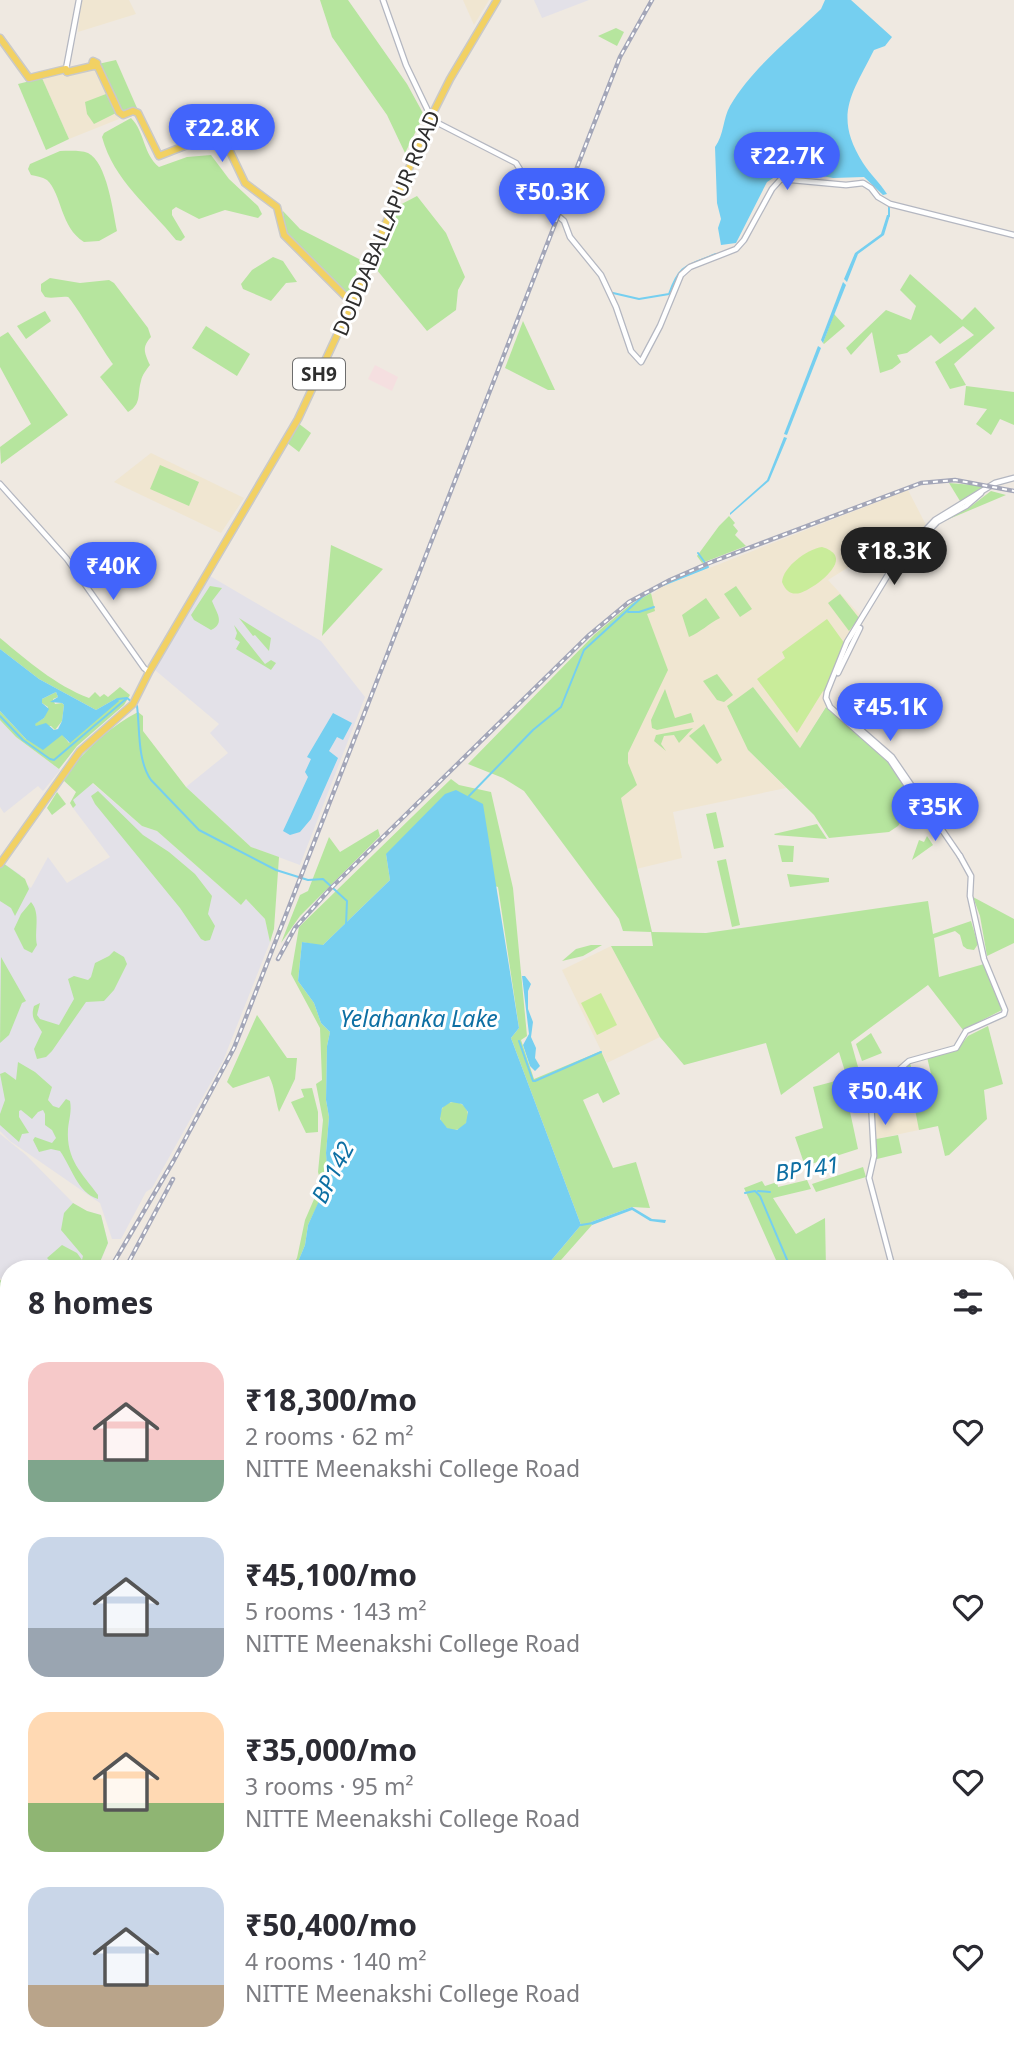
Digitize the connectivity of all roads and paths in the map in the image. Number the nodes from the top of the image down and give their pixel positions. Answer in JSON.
{"nodes":[{"id":1,"x":79,"y":0,"type":"edge"},
{"id":2,"x":383,"y":0,"type":"edge"},
{"id":3,"x":494,"y":0,"type":"edge"},
{"id":4,"x":0,"y":38,"type":"edge"},
{"id":5,"x":66,"y":70,"type":"junction"},
{"id":6,"x":429,"y":116,"type":"junction"},
{"id":7,"x":1014,"y":236,"type":"edge"},
{"id":8,"x":350,"y":302,"type":"junction"},
{"id":9,"x":1014,"y":478,"type":"edge"},
{"id":10,"x":0,"y":484,"type":"edge"},
{"id":11,"x":147,"y":671,"type":"junction"},
{"id":12,"x":96,"y":733,"type":"junction"},
{"id":13,"x":0,"y":856,"type":"edge"},
{"id":14,"x":0,"y":864,"type":"edge"},
{"id":15,"x":891,"y":1260,"type":"edge"}],
"edges":[{"from":1,"to":5,"type":"street"},
{"from":2,"to":6,"type":"street"},
{"from":3,"to":6,"type":"main road","name":"DODDABALLAPUR ROAD","number":"SH9"},
{"from":4,"to":5,"type":"main road"},
{"from":5,"to":8,"type":"main road"},
{"from":6,"to":7,"type":"street"},
{"from":6,"to":8,"type":"main road","name":"DODDABALLAPUR ROAD","number":"SH9"},
{"from":8,"to":11,"type":"main road","name":"DODDABALLAPUR ROAD","number":"SH9"},
{"from":9,"to":15,"type":"street"},
{"from":10,"to":11,"type":"street"},
{"from":11,"to":12,"type":"main road","name":"DODDABALLAPUR ROAD","number":"SH9"},
{"from":12,"to":13,"type":"main road","name":"DODDABALLAPUR ROAD","number":"SH9"},
{"from":12,"to":14,"type":"main road","name":"DODDABALLAPUR ROAD","number":"SH9"}]}
